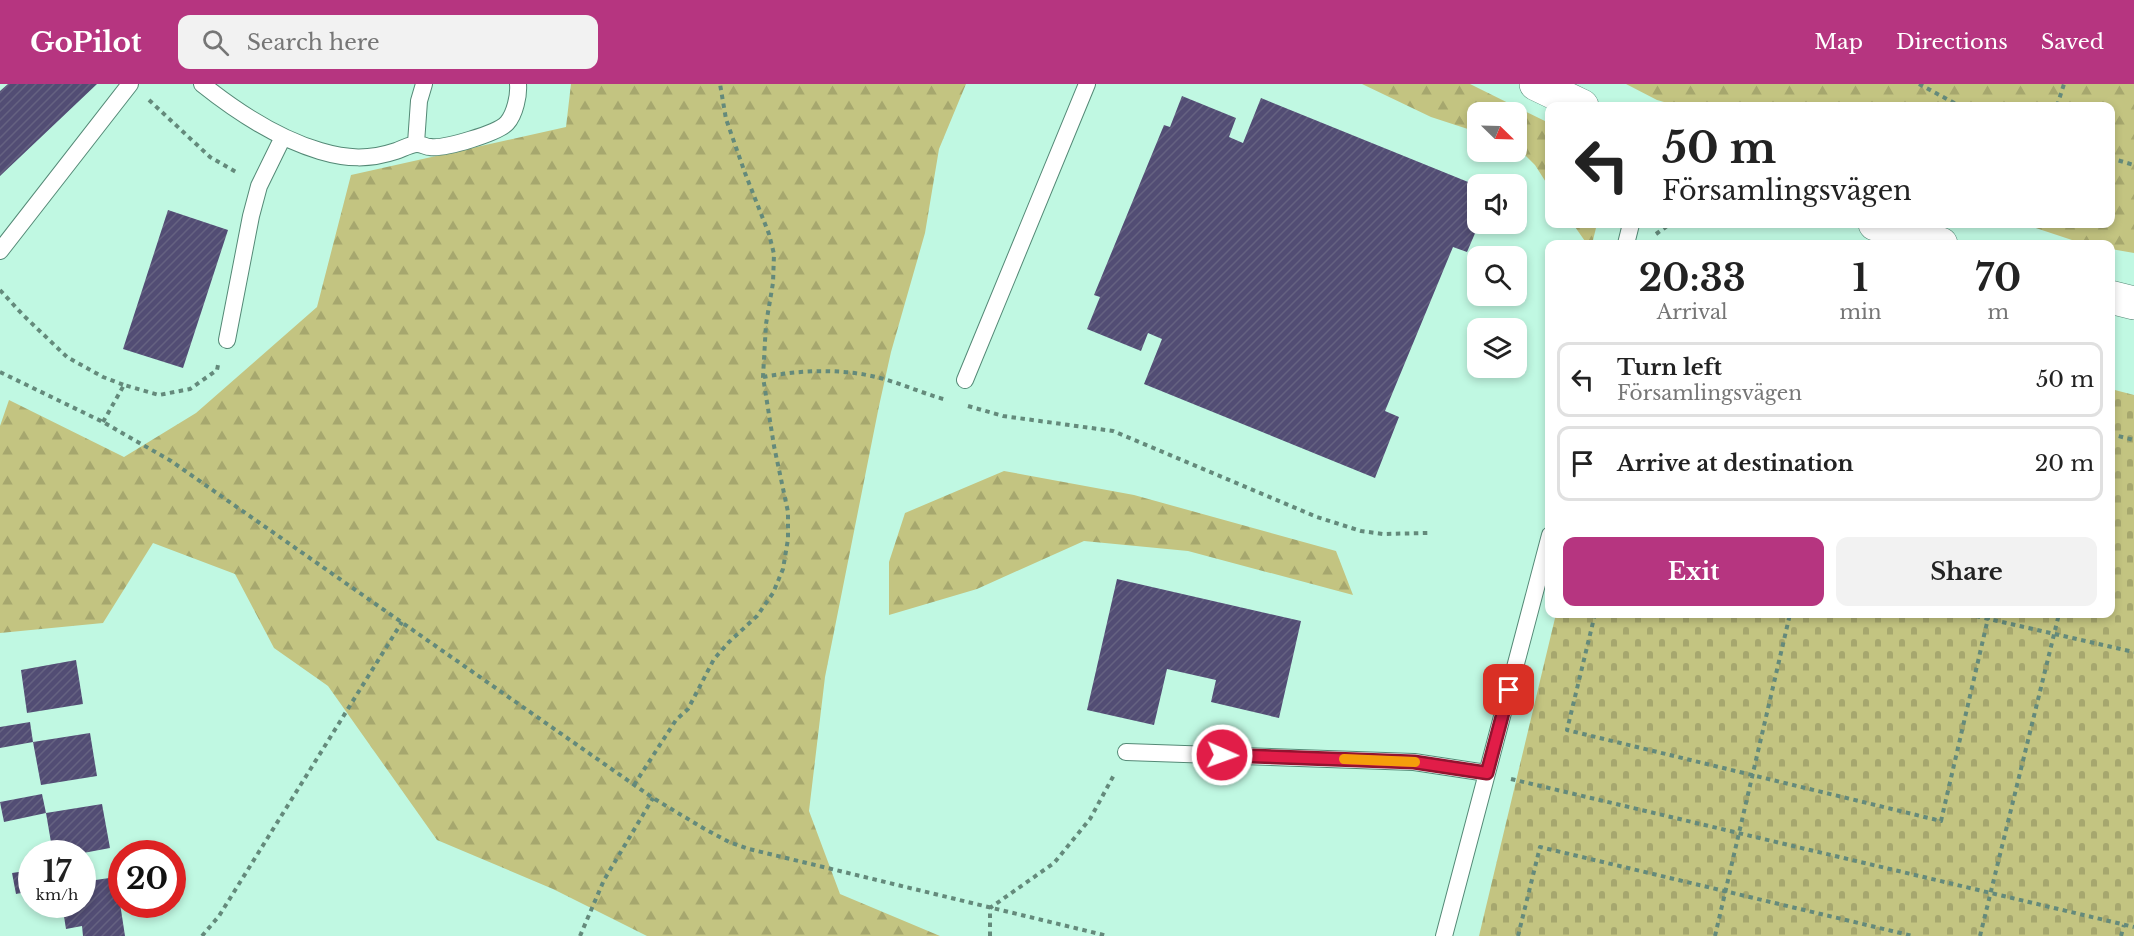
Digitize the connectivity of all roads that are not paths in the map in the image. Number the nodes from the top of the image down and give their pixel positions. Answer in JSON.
{"nodes":[{"id":1,"x":130,"y":84,"type":"edge"},
{"id":2,"x":202,"y":84,"type":"edge"},
{"id":3,"x":424,"y":84,"type":"edge"},
{"id":4,"x":518,"y":84,"type":"edge"},
{"id":5,"x":1087,"y":84,"type":"edge"},
{"id":6,"x":1536,"y":84,"type":"edge"},
{"id":7,"x":1574,"y":102,"type":"edge"},
{"id":8,"x":284,"y":137,"type":"junction"},
{"id":9,"x":416,"y":143,"type":"junction"},
{"id":10,"x":1888,"y":228,"type":"edge"},
{"id":11,"x":1928,"y":240,"type":"edge"},
{"id":12,"x":0,"y":251,"type":"edge"},
{"id":13,"x":2115,"y":298,"type":"edge"},
{"id":14,"x":2134,"y":303,"type":"edge"},
{"id":15,"x":227,"y":340,"type":"road end"},
{"id":16,"x":965,"y":380,"type":"dead end"},
{"id":17,"x":1545,"y":554,"type":"edge"},
{"id":18,"x":1126,"y":752,"type":"road end"},
{"id":19,"x":1487,"y":773,"type":"junction"},
{"id":20,"x":1444,"y":936,"type":"edge"}],
"edges":[{"from":1,"to":12,"type":"lane"},
{"from":2,"to":8,"type":"lane"},
{"from":3,"to":9,"type":"lane"},
{"from":4,"to":9,"type":"lane"},
{"from":5,"to":16,"type":"lane"},
{"from":6,"to":7,"type":"street"},
{"from":8,"to":9,"type":"lane"},
{"from":8,"to":15,"type":"lane"},
{"from":10,"to":11,"type":"street"},
{"from":13,"to":14,"type":"street"},
{"from":17,"to":19,"type":"lane"},
{"from":18,"to":19,"type":"lane"},
{"from":19,"to":20,"type":"lane"}]}
